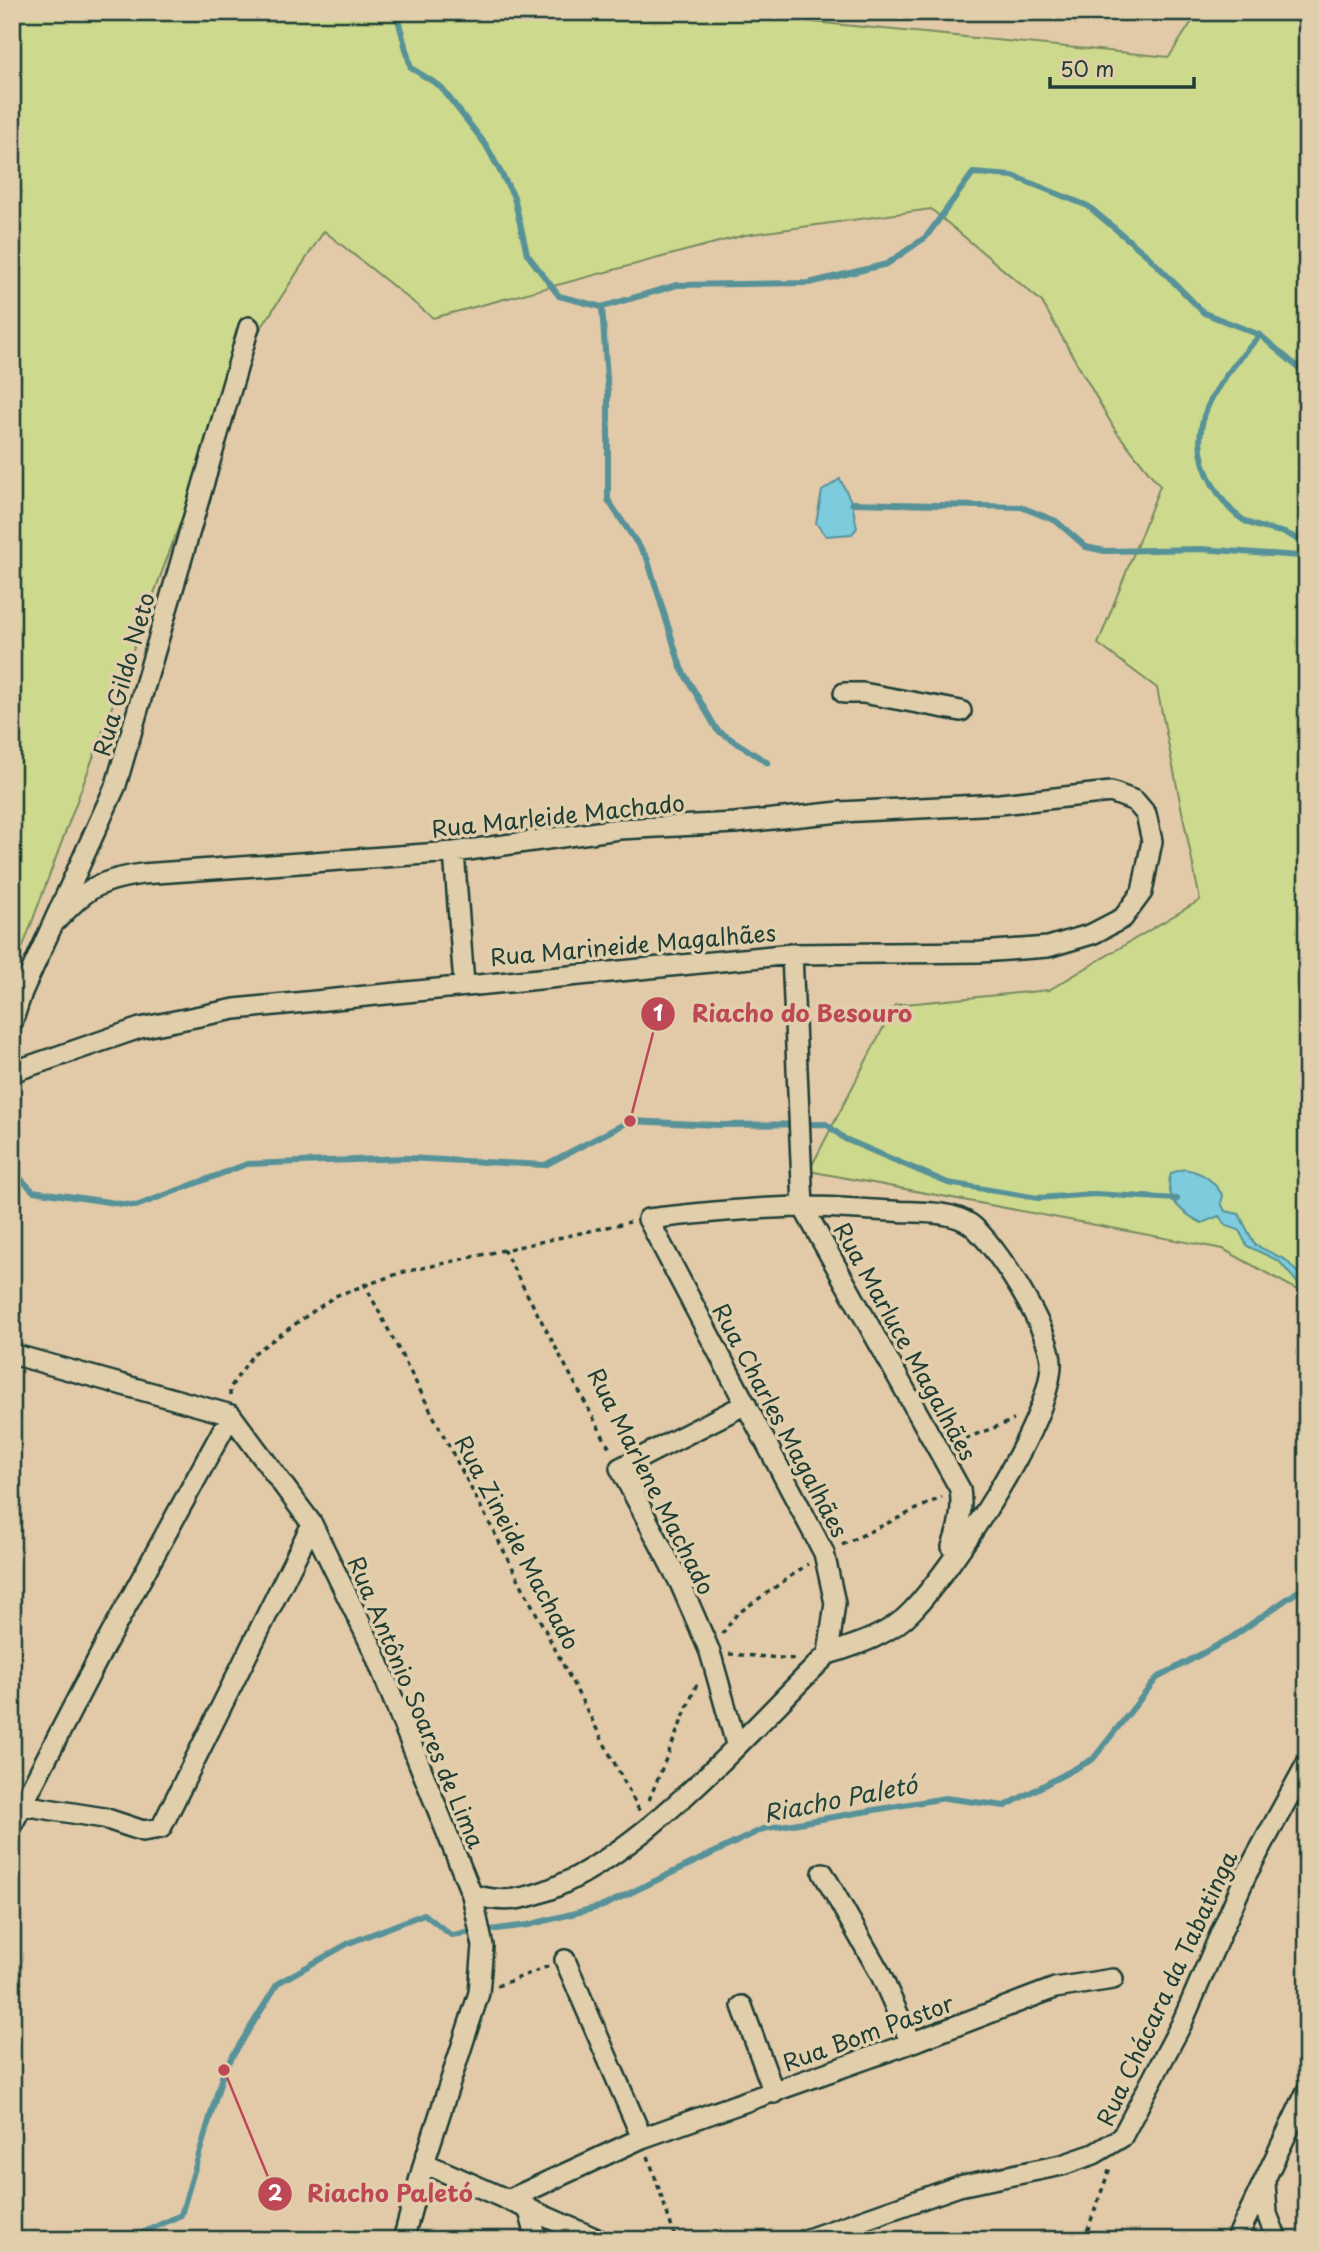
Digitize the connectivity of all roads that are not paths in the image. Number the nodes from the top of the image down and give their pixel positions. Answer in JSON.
{"nodes":[{"id":1,"x":1078,"y":12,"type":"edge"},
{"id":2,"x":1102,"y":12,"type":"edge"},
{"id":3,"x":249,"y":327,"type":"dead end"},
{"id":4,"x":844,"y":694,"type":"dead end"},
{"id":5,"x":961,"y":711,"type":"dead end"},
{"id":6,"x":1125,"y":796,"type":"joint"},
{"id":7,"x":454,"y":852,"type":"junction"},
{"id":8,"x":53,"y":924,"type":"junction"},
{"id":9,"x":792,"y":954,"type":"junction"},
{"id":10,"x":464,"y":984,"type":"junction"},
{"id":11,"x":12,"y":1023,"type":"edge"},
{"id":12,"x":12,"y":1072,"type":"edge"},
{"id":13,"x":803,"y":1207,"type":"junction"},
{"id":14,"x":12,"y":1354,"type":"edge"},
{"id":15,"x":746,"y":1404,"type":"junction"},
{"id":16,"x":231,"y":1415,"type":"junction"},
{"id":17,"x":312,"y":1524,"type":"junction"},
{"id":18,"x":944,"y":1568,"type":"junction"},
{"id":19,"x":828,"y":1654,"type":"junction"},
{"id":20,"x":736,"y":1744,"type":"junction"},
{"id":21,"x":1307,"y":1763,"type":"edge"},
{"id":22,"x":22,"y":1805,"type":"junction"},
{"id":23,"x":12,"y":1825,"type":"edge"},
{"id":24,"x":823,"y":1873,"type":"dead end"},
{"id":25,"x":472,"y":1895,"type":"junction"},
{"id":26,"x":565,"y":1960,"type":"road end"},
{"id":27,"x":1113,"y":1979,"type":"dead end"},
{"id":28,"x":742,"y":2006,"type":"dead end"},
{"id":29,"x":911,"y":2043,"type":"junction"},
{"id":30,"x":1307,"y":2091,"type":"edge"},
{"id":31,"x":774,"y":2093,"type":"junction"},
{"id":32,"x":642,"y":2138,"type":"junction"},
{"id":33,"x":424,"y":2164,"type":"junction"},
{"id":34,"x":1265,"y":2181,"type":"junction"},
{"id":35,"x":519,"y":2203,"type":"junction"},
{"id":36,"x":403,"y":2240,"type":"edge"},
{"id":37,"x":537,"y":2240,"type":"edge"},
{"id":38,"x":599,"y":2240,"type":"edge"},
{"id":39,"x":805,"y":2240,"type":"edge"},
{"id":40,"x":1236,"y":2240,"type":"edge"},
{"id":41,"x":1277,"y":2240,"type":"edge"}],
"edges":[{"from":1,"to":2,"type":"street"},
{"from":3,"to":8,"type":"street","name":"Rua Gildo Neto"},
{"from":4,"to":5,"type":"street"},
{"from":6,"to":7,"type":"street","name":"Rua Marleide Machado"},
{"from":6,"to":9,"type":"street","name":"Rua Marineide Magalhães"},
{"from":7,"to":8,"type":"street","name":"Rua Marleide Machado"},
{"from":7,"to":10,"type":"street"},
{"from":8,"to":11,"type":"street","name":"Rua Gildo Neto"},
{"from":9,"to":10,"type":"street","name":"Rua Marineide Magalhães"},
{"from":9,"to":13,"type":"street","name":"Rua Marluce Magalhães"},
{"from":10,"to":12,"type":"street","name":"Rua Marineide Magalhães"},
{"from":13,"to":15,"type":"street","name":"Rua Charles Magalhães"},
{"from":13,"to":18,"type":"street","name":"Rua Marluce Magalhães"},
{"from":13,"to":18,"type":"street"},
{"from":14,"to":16,"type":"street"},
{"from":15,"to":19,"type":"street","name":"Rua Charles Magalhães"},
{"from":15,"to":20,"type":"street","name":"Rua Marlene Machado"},
{"from":16,"to":17,"type":"street","name":"Rua Antônio Soares de Lima"},
{"from":16,"to":22,"type":"street"},
{"from":17,"to":22,"type":"street"},
{"from":17,"to":25,"type":"street","name":"Rua Antônio Soares de Lima"},
{"from":18,"to":19,"type":"street"},
{"from":19,"to":20,"type":"street"},
{"from":20,"to":25,"type":"street"},
{"from":21,"to":39,"type":"street","name":"Rua Chácara da Tabatinga"},
{"from":22,"to":23,"type":"street"},
{"from":24,"to":29,"type":"street"},
{"from":25,"to":33,"type":"street","name":"Rua Antônio Soares de Lima"},
{"from":26,"to":32,"type":"street"},
{"from":27,"to":29,"type":"street","name":"Rua Bom Pastor"},
{"from":28,"to":31,"type":"street"},
{"from":29,"to":31,"type":"street","name":"Rua Bom Pastor"},
{"from":30,"to":34,"type":"street"},
{"from":31,"to":32,"type":"street","name":"Rua Bom Pastor"},
{"from":32,"to":35,"type":"street","name":"Rua Bom Pastor"},
{"from":33,"to":35,"type":"street"},
{"from":33,"to":36,"type":"street","name":"Rua Antônio Soares de Lima"},
{"from":34,"to":40,"type":"street"},
{"from":34,"to":41,"type":"street"},
{"from":35,"to":37,"type":"street"},
{"from":35,"to":38,"type":"street"}]}
